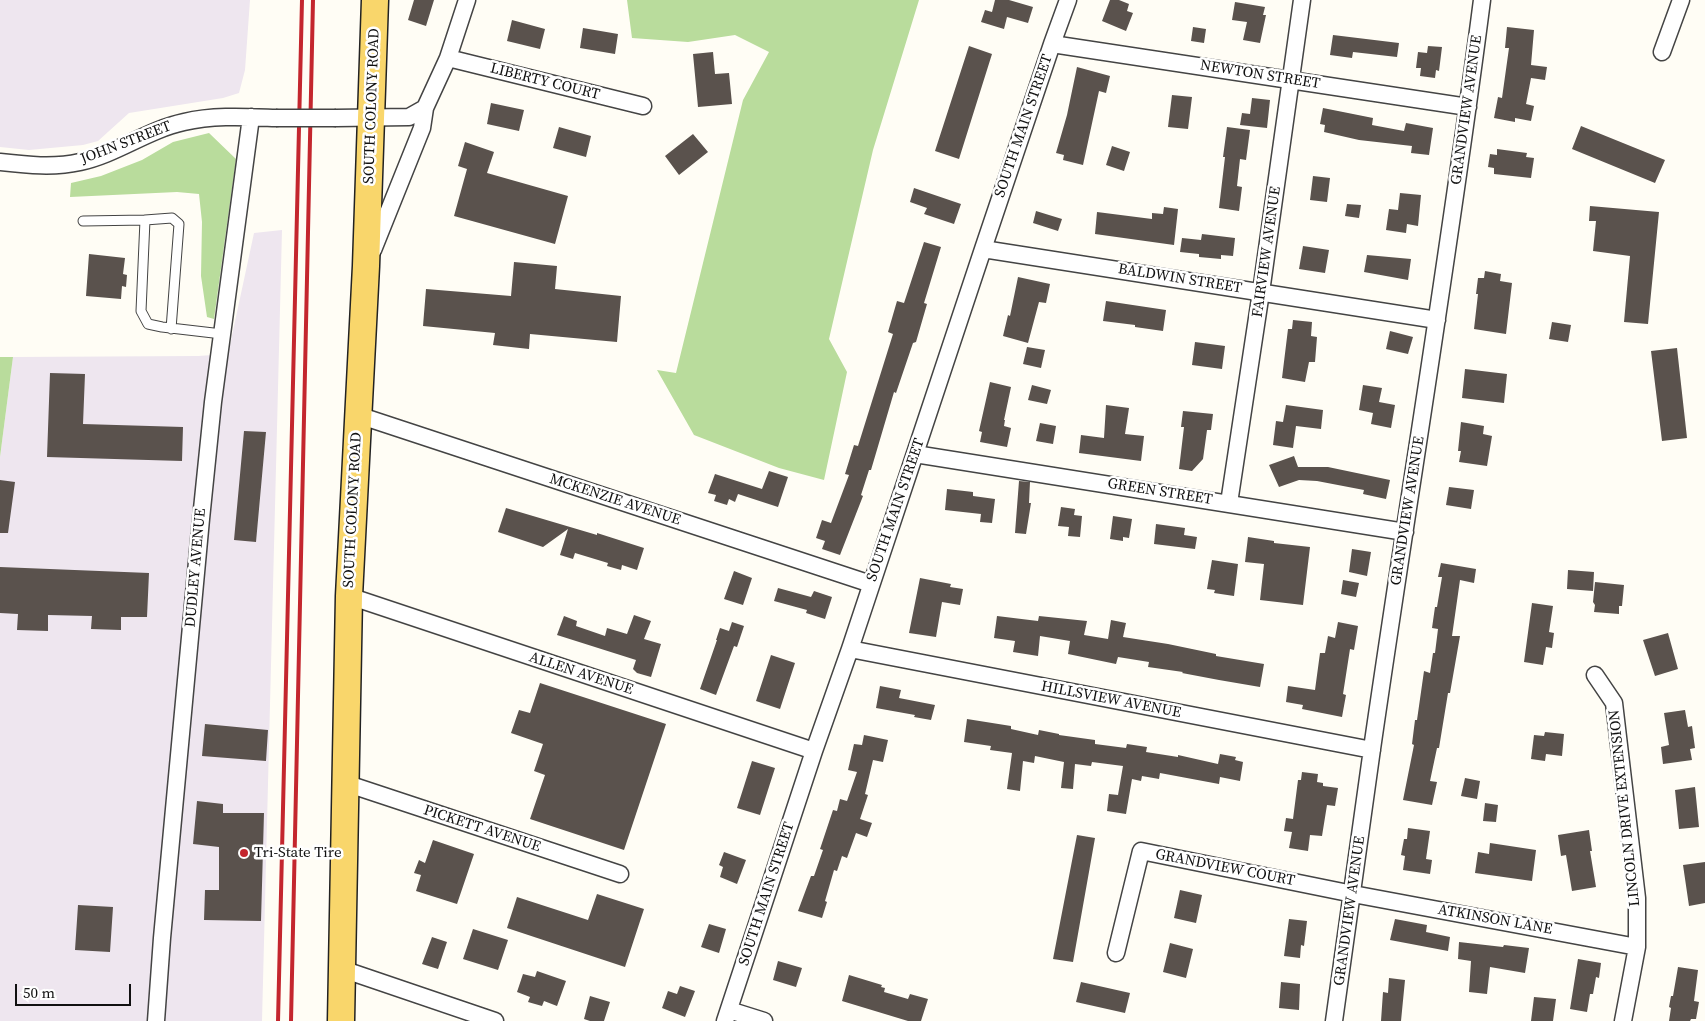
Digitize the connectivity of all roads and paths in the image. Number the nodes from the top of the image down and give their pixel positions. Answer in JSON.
{"nodes":[{"id":1,"x":375,"y":0,"type":"edge"},
{"id":2,"x":467,"y":0,"type":"edge"},
{"id":3,"x":1068,"y":0,"type":"edge"},
{"id":4,"x":1302,"y":0,"type":"edge"},
{"id":5,"x":1482,"y":0,"type":"edge"},
{"id":6,"x":1681,"y":0,"type":"edge"},
{"id":7,"x":1052,"y":44,"type":"junction"},
{"id":8,"x":1662,"y":52,"type":"dead end"},
{"id":9,"x":448,"y":58,"type":"junction"},
{"id":10,"x":1290,"y":80,"type":"junction"},
{"id":11,"x":643,"y":106,"type":"dead end"},
{"id":12,"x":1468,"y":107,"type":"junction"},
{"id":13,"x":425,"y":108,"type":"junction"},
{"id":14,"x":251,"y":117,"type":"junction"},
{"id":15,"x":371,"y":119,"type":"junction"},
{"id":16,"x":0,"y":162,"type":"edge"},
{"id":17,"x":83,"y":220,"type":"dead end"},
{"id":18,"x":145,"y":220,"type":"junction"},
{"id":19,"x":983,"y":248,"type":"junction"},
{"id":20,"x":366,"y":266,"type":"junction"},
{"id":21,"x":1261,"y":292,"type":"junction"},
{"id":22,"x":1437,"y":320,"type":"junction"},
{"id":23,"x":171,"y":329,"type":"junction"},
{"id":24,"x":222,"y":334,"type":"junction"},
{"id":25,"x":358,"y":415,"type":"junction"},
{"id":26,"x":915,"y":454,"type":"junction"},
{"id":27,"x":1229,"y":503,"type":"junction"},
{"id":28,"x":1405,"y":532,"type":"junction"},
{"id":29,"x":871,"y":584,"type":"junction"},
{"id":30,"x":349,"y":596,"type":"junction"},
{"id":31,"x":850,"y":649,"type":"junction"},
{"id":32,"x":1595,"y":675,"type":"dead end"},
{"id":33,"x":1372,"y":750,"type":"junction"},
{"id":34,"x":814,"y":751,"type":"junction"},
{"id":35,"x":345,"y":784,"type":"junction"},
{"id":36,"x":620,"y":874,"type":"dead end"},
{"id":37,"x":1353,"y":894,"type":"junction"},
{"id":38,"x":1637,"y":946,"type":"junction"},
{"id":39,"x":1116,"y":953,"type":"dead end"},
{"id":40,"x":342,"y":969,"type":"junction"},
{"id":41,"x":727,"y":1015,"type":"edge"},
{"id":42,"x":156,"y":1021,"type":"edge"},
{"id":43,"x":341,"y":1021,"type":"edge"},
{"id":44,"x":495,"y":1021,"type":"edge"},
{"id":45,"x":764,"y":1021,"type":"edge"},
{"id":46,"x":1334,"y":1021,"type":"edge"},
{"id":47,"x":1623,"y":1021,"type":"edge"}],
"edges":[{"from":1,"to":15,"type":"main road","name":"SOUTH COLONY ROAD"},
{"from":2,"to":9,"type":"street"},
{"from":3,"to":7,"type":"street","name":"SOUTH MAIN STREET"},
{"from":4,"to":10,"type":"street","name":"FAIRVIEW AVENUE"},
{"from":5,"to":12,"type":"street","name":"GRANDVIEW AVENUE"},
{"from":6,"to":8,"type":"street"},
{"from":7,"to":10,"type":"street","name":"NEWTON STREET"},
{"from":7,"to":19,"type":"street","name":"SOUTH MAIN STREET"},
{"from":9,"to":11,"type":"street","name":"LIBERTY COURT"},
{"from":9,"to":13,"type":"street"},
{"from":10,"to":12,"type":"street","name":"NEWTON STREET"},
{"from":10,"to":21,"type":"street","name":"FAIRVIEW AVENUE"},
{"from":12,"to":22,"type":"street","name":"GRANDVIEW AVENUE"},
{"from":13,"to":15,"type":"street","name":"JOHN STREET"},
{"from":13,"to":20,"type":"street"},
{"from":14,"to":15,"type":"street","name":"JOHN STREET","bridge":true},
{"from":14,"to":16,"type":"street","name":"JOHN STREET"},
{"from":14,"to":24,"type":"street","name":"DUDLEY AVENUE"},
{"from":15,"to":20,"type":"main road","name":"SOUTH COLONY ROAD"},
{"from":17,"to":18,"type":"lane"},
{"from":18,"to":23,"type":"lane"},
{"from":18,"to":23,"type":"lane"},
{"from":19,"to":21,"type":"street","name":"BALDWIN STREET"},
{"from":19,"to":26,"type":"street","name":"SOUTH MAIN STREET"},
{"from":20,"to":25,"type":"main road","name":"SOUTH COLONY ROAD"},
{"from":21,"to":22,"type":"street","name":"BALDWIN STREET"},
{"from":21,"to":27,"type":"street","name":"FAIRVIEW AVENUE"},
{"from":22,"to":28,"type":"street","name":"GRANDVIEW AVENUE"},
{"from":23,"to":24,"type":"lane"},
{"from":24,"to":42,"type":"street","name":"DUDLEY AVENUE"},
{"from":25,"to":29,"type":"street","name":"MCKENZIE AVENUE"},
{"from":25,"to":30,"type":"main road","name":"SOUTH COLONY ROAD"},
{"from":26,"to":27,"type":"street","name":"GREEN STREET"},
{"from":26,"to":29,"type":"street","name":"SOUTH MAIN STREET"},
{"from":27,"to":28,"type":"street","name":"GREEN STREET"},
{"from":28,"to":33,"type":"street","name":"GRANDVIEW AVENUE"},
{"from":29,"to":31,"type":"street","name":"SOUTH MAIN STREET"},
{"from":30,"to":34,"type":"street","name":"ALLEN AVENUE"},
{"from":30,"to":35,"type":"main road","name":"SOUTH COLONY ROAD"},
{"from":31,"to":33,"type":"street","name":"HILLSVIEW AVENUE"},
{"from":31,"to":34,"type":"street","name":"SOUTH MAIN STREET"},
{"from":32,"to":38,"type":"street","name":"LINCOLN DRIVE EXTENSION"},
{"from":33,"to":37,"type":"street","name":"GRANDVIEW AVENUE"},
{"from":34,"to":41,"type":"street","name":"SOUTH MAIN STREET"},
{"from":35,"to":36,"type":"street","name":"PICKETT AVENUE"},
{"from":35,"to":40,"type":"main road","name":"SOUTH COLONY ROAD"},
{"from":37,"to":38,"type":"street","name":"ATKINSON LANE"},
{"from":37,"to":39,"type":"street","name":"GRANDVIEW COURT"},
{"from":37,"to":46,"type":"street","name":"GRANDVIEW AVENUE"},
{"from":38,"to":47,"type":"street","name":"LINCOLN DRIVE EXTENSION"},
{"from":40,"to":43,"type":"main road","name":"SOUTH COLONY ROAD"},
{"from":40,"to":44,"type":"street"},
{"from":41,"to":45,"type":"street"}]}
